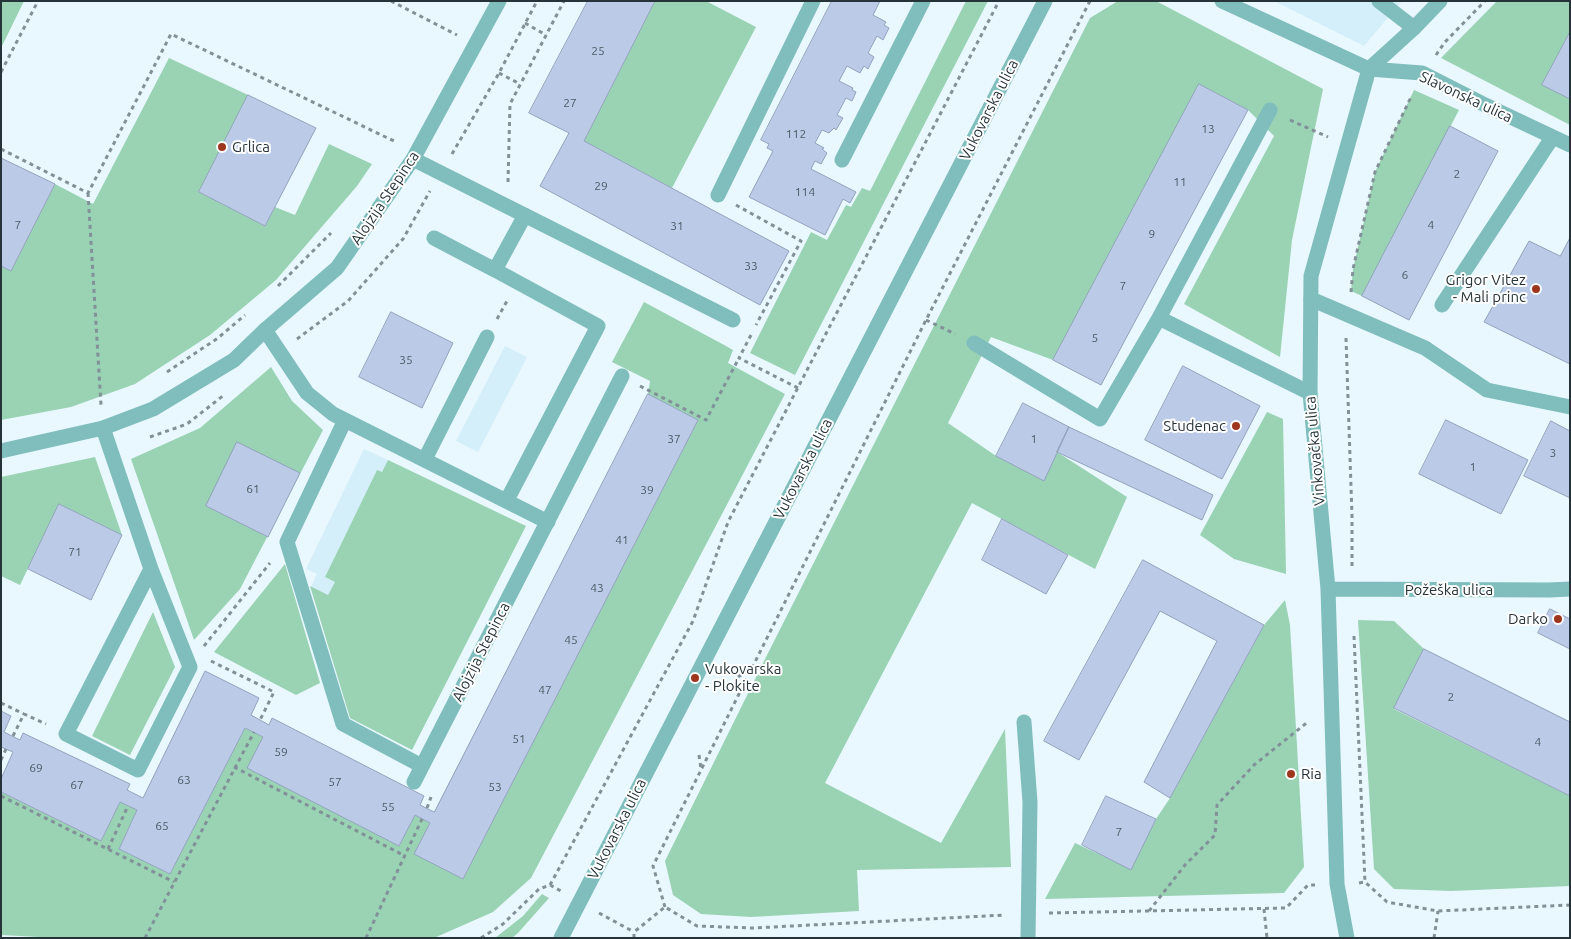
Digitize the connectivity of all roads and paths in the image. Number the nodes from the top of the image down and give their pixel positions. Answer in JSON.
{"nodes":[{"id":1,"x":38,"y":1,"type":"edge"},
{"id":2,"x":391,"y":1,"type":"edge"},
{"id":3,"x":499,"y":1,"type":"edge"},
{"id":4,"x":537,"y":1,"type":"edge"},
{"id":5,"x":564,"y":1,"type":"edge"},
{"id":6,"x":813,"y":1,"type":"edge"},
{"id":7,"x":923,"y":1,"type":"edge"},
{"id":8,"x":999,"y":1,"type":"edge"},
{"id":9,"x":1045,"y":1,"type":"edge"},
{"id":10,"x":1090,"y":1,"type":"edge"},
{"id":11,"x":1222,"y":1,"type":"edge"},
{"id":12,"x":1379,"y":1,"type":"edge"},
{"id":13,"x":1440,"y":1,"type":"edge"},
{"id":14,"x":1486,"y":1,"type":"edge"},
{"id":15,"x":525,"y":23,"type":"junction"},
{"id":16,"x":1414,"y":28,"type":"junction"},
{"id":17,"x":455,"y":34,"type":"junction"},
{"id":18,"x":546,"y":35,"type":"junction"},
{"id":19,"x":452,"y":41,"type":"dead end"},
{"id":20,"x":476,"y":44,"type":"junction"},
{"id":21,"x":1369,"y":69,"type":"junction"},
{"id":22,"x":1,"y":72,"type":"edge"},
{"id":23,"x":499,"y":72,"type":"junction"},
{"id":24,"x":1422,"y":73,"type":"junction"},
{"id":25,"x":520,"y":84,"type":"junction"},
{"id":26,"x":1270,"y":110,"type":"joint"},
{"id":27,"x":400,"y":134,"type":"dead end"},
{"id":28,"x":1552,"y":138,"type":"junction"},
{"id":29,"x":396,"y":142,"type":"junction"},
{"id":30,"x":1346,"y":145,"type":"junction"},
{"id":31,"x":1570,"y":146,"type":"edge"},
{"id":32,"x":1,"y":149,"type":"edge"},
{"id":33,"x":392,"y":149,"type":"dead end"},
{"id":34,"x":413,"y":158,"type":"junction"},
{"id":35,"x":842,"y":160,"type":"dead end"},
{"id":36,"x":442,"y":172,"type":"junction"},
{"id":37,"x":88,"y":193,"type":"junction"},
{"id":38,"x":718,"y":195,"type":"joint"},
{"id":39,"x":508,"y":206,"type":"junction"},
{"id":40,"x":525,"y":215,"type":"junction"},
{"id":41,"x":332,"y":232,"type":"dead end"},
{"id":42,"x":434,"y":238,"type":"dead end"},
{"id":43,"x":495,"y":270,"type":"junction"},
{"id":44,"x":517,"y":283,"type":"junction"},
{"id":45,"x":273,"y":291,"type":"dead end"},
{"id":46,"x":1311,"y":299,"type":"junction"},
{"id":47,"x":1442,"y":304,"type":"dead end"},
{"id":48,"x":246,"y":314,"type":"dead end"},
{"id":49,"x":1349,"y":315,"type":"junction"},
{"id":50,"x":1159,"y":318,"type":"junction"},
{"id":51,"x":732,"y":320,"type":"dead end"},
{"id":52,"x":926,"y":320,"type":"junction"},
{"id":53,"x":266,"y":330,"type":"junction"},
{"id":54,"x":487,"y":337,"type":"joint"},
{"id":55,"x":974,"y":343,"type":"joint"},
{"id":56,"x":739,"y":358,"type":"junction"},
{"id":57,"x":162,"y":375,"type":"dead end"},
{"id":58,"x":622,"y":376,"type":"dead end"},
{"id":59,"x":798,"y":388,"type":"junction"},
{"id":60,"x":650,"y":390,"type":"dead end"},
{"id":61,"x":1310,"y":393,"type":"junction"},
{"id":62,"x":110,"y":400,"type":"dead end"},
{"id":63,"x":101,"y":404,"type":"junction"},
{"id":64,"x":96,"y":405,"type":"dead end"},
{"id":65,"x":1570,"y":407,"type":"edge"},
{"id":66,"x":345,"y":420,"type":"junction"},
{"id":67,"x":103,"y":428,"type":"junction"},
{"id":68,"x":1,"y":451,"type":"edge"},
{"id":69,"x":425,"y":459,"type":"junction"},
{"id":70,"x":508,"y":500,"type":"junction"},
{"id":71,"x":548,"y":522,"type":"junction"},
{"id":72,"x":287,"y":542,"type":"junction"},
{"id":73,"x":151,"y":568,"type":"junction"},
{"id":74,"x":1328,"y":589,"type":"junction"},
{"id":75,"x":1570,"y":589,"type":"edge"},
{"id":76,"x":1352,"y":590,"type":"junction"},
{"id":77,"x":1354,"y":629,"type":"dead end"},
{"id":78,"x":209,"y":640,"type":"dead end"},
{"id":79,"x":190,"y":667,"type":"junction"},
{"id":80,"x":752,"y":667,"type":"junction"},
{"id":81,"x":738,"y":677,"type":"dead end"},
{"id":82,"x":1,"y":703,"type":"edge"},
{"id":83,"x":1331,"y":704,"type":"junction"},
{"id":84,"x":24,"y":714,"type":"junction"},
{"id":85,"x":260,"y":720,"type":"dead end"},
{"id":86,"x":1024,"y":722,"type":"dead end"},
{"id":87,"x":254,"y":732,"type":"dead end"},
{"id":88,"x":66,"y":734,"type":"junction"},
{"id":89,"x":13,"y":736,"type":"dead end"},
{"id":90,"x":6,"y":749,"type":"dead end"},
{"id":91,"x":699,"y":755,"type":"dead end"},
{"id":92,"x":1,"y":760,"type":"edge"},
{"id":93,"x":422,"y":766,"type":"junction"},
{"id":94,"x":234,"y":767,"type":"junction"},
{"id":95,"x":701,"y":769,"type":"junction"},
{"id":96,"x":414,"y":782,"type":"dead end"},
{"id":97,"x":1,"y":796,"type":"edge"},
{"id":98,"x":128,"y":806,"type":"dead end"},
{"id":99,"x":422,"y":819,"type":"dead end"},
{"id":100,"x":108,"y":850,"type":"junction"},
{"id":101,"x":405,"y":856,"type":"junction"},
{"id":102,"x":174,"y":882,"type":"junction"},
{"id":103,"x":1365,"y":882,"type":"junction"},
{"id":104,"x":1337,"y":884,"type":"junction"},
{"id":105,"x":550,"y":885,"type":"dead end"},
{"id":106,"x":1570,"y":906,"type":"edge"},
{"id":107,"x":665,"y":907,"type":"junction"},
{"id":108,"x":1264,"y":908,"type":"junction"},
{"id":109,"x":1149,"y":911,"type":"junction"},
{"id":110,"x":1438,"y":911,"type":"junction"},
{"id":111,"x":1028,"y":914,"type":"junction"},
{"id":112,"x":145,"y":938,"type":"edge"},
{"id":113,"x":366,"y":938,"type":"edge"},
{"id":114,"x":561,"y":938,"type":"edge"},
{"id":115,"x":634,"y":938,"type":"edge"},
{"id":116,"x":1028,"y":938,"type":"edge"},
{"id":117,"x":1267,"y":938,"type":"edge"},
{"id":118,"x":1347,"y":938,"type":"edge"},
{"id":119,"x":1434,"y":938,"type":"edge"}],
"edges":[{"from":1,"to":22,"type":"path"},
{"from":2,"to":17,"type":"path"},
{"from":3,"to":20,"type":"street","name":"Alojzija Stepinca"},
{"from":4,"to":15,"type":"path"},
{"from":5,"to":18,"type":"path"},
{"from":6,"to":38,"type":"street"},
{"from":7,"to":35,"type":"street"},
{"from":8,"to":59,"type":"path"},
{"from":9,"to":114,"type":"street","name":"Vukovarska ulica"},
{"from":10,"to":52,"type":"path"},
{"from":11,"to":21,"type":"street","name":"Slavonska ulica"},
{"from":12,"to":16,"type":"street"},
{"from":13,"to":16,"type":"street"},
{"from":14,"to":24,"type":"path"},
{"from":15,"to":18,"type":"path"},
{"from":15,"to":23,"type":"path"},
{"from":16,"to":21,"type":"street"},
{"from":17,"to":19,"type":"path"},
{"from":17,"to":20,"type":"path"},
{"from":18,"to":25,"type":"path"},
{"from":20,"to":34,"type":"street","name":"Alojzija Stepinca"},
{"from":21,"to":24,"type":"street","name":"Slavonska ulica"},
{"from":21,"to":30,"type":"street","name":"Vinkovačka ulica"},
{"from":23,"to":25,"type":"path"},
{"from":23,"to":36,"type":"path"},
{"from":24,"to":28,"type":"street","name":"Slavonska ulica"},
{"from":24,"to":49,"type":"path"},
{"from":25,"to":39,"type":"path"},
{"from":26,"to":30,"type":"path"},
{"from":26,"to":50,"type":"street"},
{"from":27,"to":29,"type":"path"},
{"from":28,"to":31,"type":"street","name":"Slavonska ulica"},
{"from":28,"to":47,"type":"street"},
{"from":29,"to":33,"type":"path"},
{"from":29,"to":37,"type":"path"},
{"from":30,"to":46,"type":"street","name":"Vinkovačka ulica"},
{"from":32,"to":37,"type":"path"},
{"from":34,"to":36,"type":"street"},
{"from":34,"to":53,"type":"street","name":"Alojzija Stepinca"},
{"from":36,"to":39,"type":"street"},
{"from":37,"to":63,"type":"path"},
{"from":38,"to":56,"type":"path"},
{"from":39,"to":40,"type":"street"},
{"from":40,"to":43,"type":"street"},
{"from":40,"to":51,"type":"street"},
{"from":41,"to":45,"type":"path"},
{"from":42,"to":43,"type":"street"},
{"from":43,"to":44,"type":"street"},
{"from":44,"to":54,"type":"path"},
{"from":44,"to":70,"type":"street"},
{"from":46,"to":49,"type":"street"},
{"from":46,"to":61,"type":"street","name":"Vinkovačka ulica"},
{"from":48,"to":57,"type":"path"},
{"from":49,"to":65,"type":"street"},
{"from":49,"to":76,"type":"path"},
{"from":50,"to":55,"type":"street"},
{"from":50,"to":61,"type":"street"},
{"from":52,"to":55,"type":"path"},
{"from":52,"to":80,"type":"path"},
{"from":53,"to":66,"type":"street"},
{"from":53,"to":67,"type":"street","name":"Alojzija Stepinca"},
{"from":54,"to":69,"type":"street"},
{"from":56,"to":59,"type":"path"},
{"from":56,"to":60,"type":"path"},
{"from":58,"to":71,"type":"street","name":"Alojzija Stepinca"},
{"from":59,"to":105,"type":"path"},
{"from":61,"to":74,"type":"street","name":"Vinkovačka ulica"},
{"from":62,"to":63,"type":"path"},
{"from":63,"to":64,"type":"path"},
{"from":63,"to":67,"type":"path"},
{"from":66,"to":69,"type":"street"},
{"from":66,"to":72,"type":"street"},
{"from":67,"to":68,"type":"street","name":"Alojzija Stepinca"},
{"from":67,"to":73,"type":"street"},
{"from":69,"to":70,"type":"street"},
{"from":70,"to":71,"type":"street"},
{"from":71,"to":93,"type":"street","name":"Alojzija Stepinca"},
{"from":72,"to":78,"type":"path"},
{"from":72,"to":93,"type":"street"},
{"from":73,"to":79,"type":"street"},
{"from":73,"to":88,"type":"street"},
{"from":74,"to":76,"type":"street","name":"Požeška ulica"},
{"from":74,"to":83,"type":"street","name":"Vinkovačka ulica"},
{"from":75,"to":76,"type":"street","name":"Požeška ulica"},
{"from":77,"to":103,"type":"path"},
{"from":79,"to":85,"type":"path"},
{"from":79,"to":88,"type":"street"},
{"from":80,"to":81,"type":"path"},
{"from":80,"to":95,"type":"path"},
{"from":82,"to":84,"type":"path"},
{"from":83,"to":104,"type":"street","name":"Vinkovačka ulica"},
{"from":83,"to":109,"type":"path"},
{"from":84,"to":88,"type":"path"},
{"from":84,"to":89,"type":"path"},
{"from":86,"to":111,"type":"street"},
{"from":87,"to":94,"type":"path"},
{"from":90,"to":92,"type":"path"},
{"from":91,"to":95,"type":"path"},
{"from":93,"to":96,"type":"street","name":"Alojzija Stepinca"},
{"from":94,"to":101,"type":"path"},
{"from":94,"to":102,"type":"path"},
{"from":95,"to":107,"type":"path"},
{"from":97,"to":100,"type":"path"},
{"from":98,"to":100,"type":"path"},
{"from":99,"to":101,"type":"path"},
{"from":100,"to":102,"type":"path"},
{"from":101,"to":113,"type":"path"},
{"from":102,"to":112,"type":"path"},
{"from":103,"to":104,"type":"path"},
{"from":103,"to":110,"type":"path"},
{"from":104,"to":108,"type":"path"},
{"from":104,"to":118,"type":"street","name":"Vinkovačka ulica"},
{"from":106,"to":110,"type":"path"},
{"from":107,"to":111,"type":"path"},
{"from":107,"to":115,"type":"path"},
{"from":108,"to":109,"type":"path"},
{"from":108,"to":117,"type":"path"},
{"from":109,"to":111,"type":"path"},
{"from":110,"to":119,"type":"path"},
{"from":111,"to":116,"type":"street"}]}
